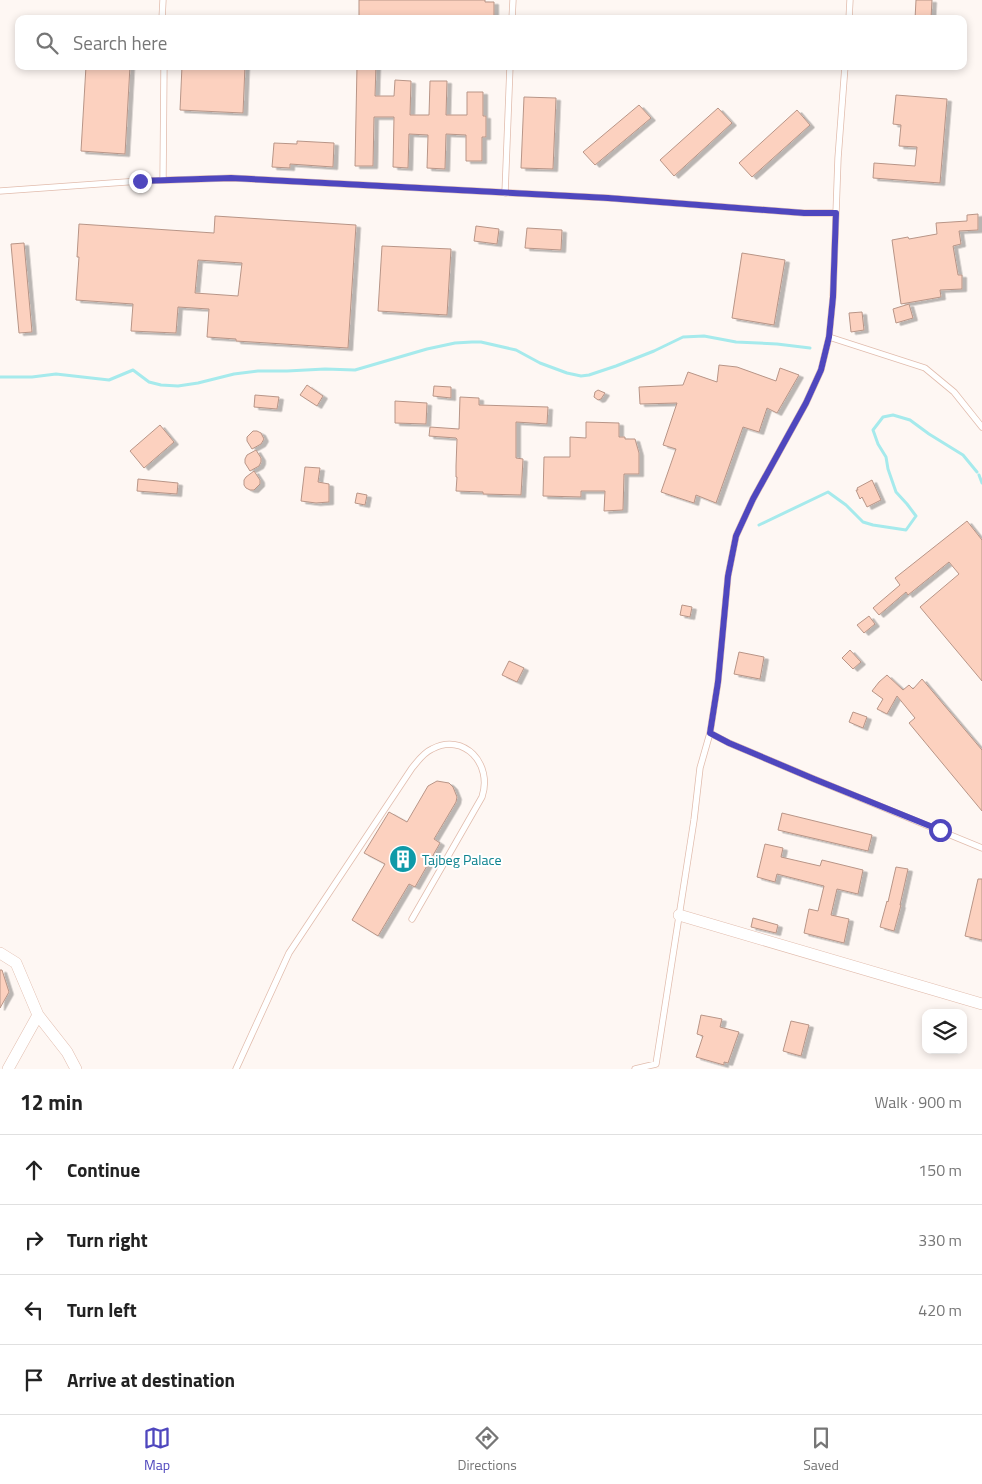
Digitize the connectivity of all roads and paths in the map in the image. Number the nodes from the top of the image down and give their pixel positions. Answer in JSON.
{"nodes":[{"id":1,"x":162,"y":0,"type":"edge"},
{"id":2,"x":513,"y":0,"type":"edge"},
{"id":3,"x":850,"y":0,"type":"edge"},
{"id":4,"x":162,"y":15,"type":"edge"},
{"id":5,"x":512,"y":15,"type":"edge"},
{"id":6,"x":848,"y":15,"type":"edge"},
{"id":7,"x":164,"y":70,"type":"edge"},
{"id":8,"x":510,"y":70,"type":"edge"},
{"id":9,"x":845,"y":70,"type":"edge"},
{"id":10,"x":163,"y":180,"type":"junction"},
{"id":11,"x":0,"y":191,"type":"edge"},
{"id":12,"x":505,"y":193,"type":"junction"},
{"id":13,"x":836,"y":213,"type":"junction"},
{"id":14,"x":829,"y":337,"type":"junction"},
{"id":15,"x":982,"y":427,"type":"edge"},
{"id":16,"x":710,"y":733,"type":"junction"},
{"id":17,"x":982,"y":848,"type":"edge"},
{"id":18,"x":679,"y":915,"type":"junction"},
{"id":19,"x":412,"y":919,"type":"dead end"},
{"id":20,"x":0,"y":954,"type":"edge"},
{"id":21,"x":982,"y":1004,"type":"edge"},
{"id":22,"x":38,"y":1015,"type":"junction"},
{"id":23,"x":8,"y":1069,"type":"edge"},
{"id":24,"x":76,"y":1069,"type":"edge"},
{"id":25,"x":236,"y":1069,"type":"edge"},
{"id":26,"x":635,"y":1069,"type":"edge"}],
"edges":[{"from":1,"to":4,"type":"lane"},
{"from":2,"to":5,"type":"lane"},
{"from":3,"to":6,"type":"lane"},
{"from":7,"to":10,"type":"lane"},
{"from":8,"to":12,"type":"lane"},
{"from":9,"to":13,"type":"lane"},
{"from":10,"to":11,"type":"lane"},
{"from":10,"to":12,"type":"lane"},
{"from":12,"to":13,"type":"lane"},
{"from":13,"to":14,"type":"lane"},
{"from":14,"to":15,"type":"lane"},
{"from":14,"to":16,"type":"lane"},
{"from":16,"to":17,"type":"lane"},
{"from":16,"to":18,"type":"lane"},
{"from":18,"to":21,"type":"street"},
{"from":18,"to":26,"type":"lane"},
{"from":19,"to":25,"type":"lane"},
{"from":20,"to":22,"type":"street"},
{"from":22,"to":23,"type":"street"},
{"from":22,"to":24,"type":"street"}]}
